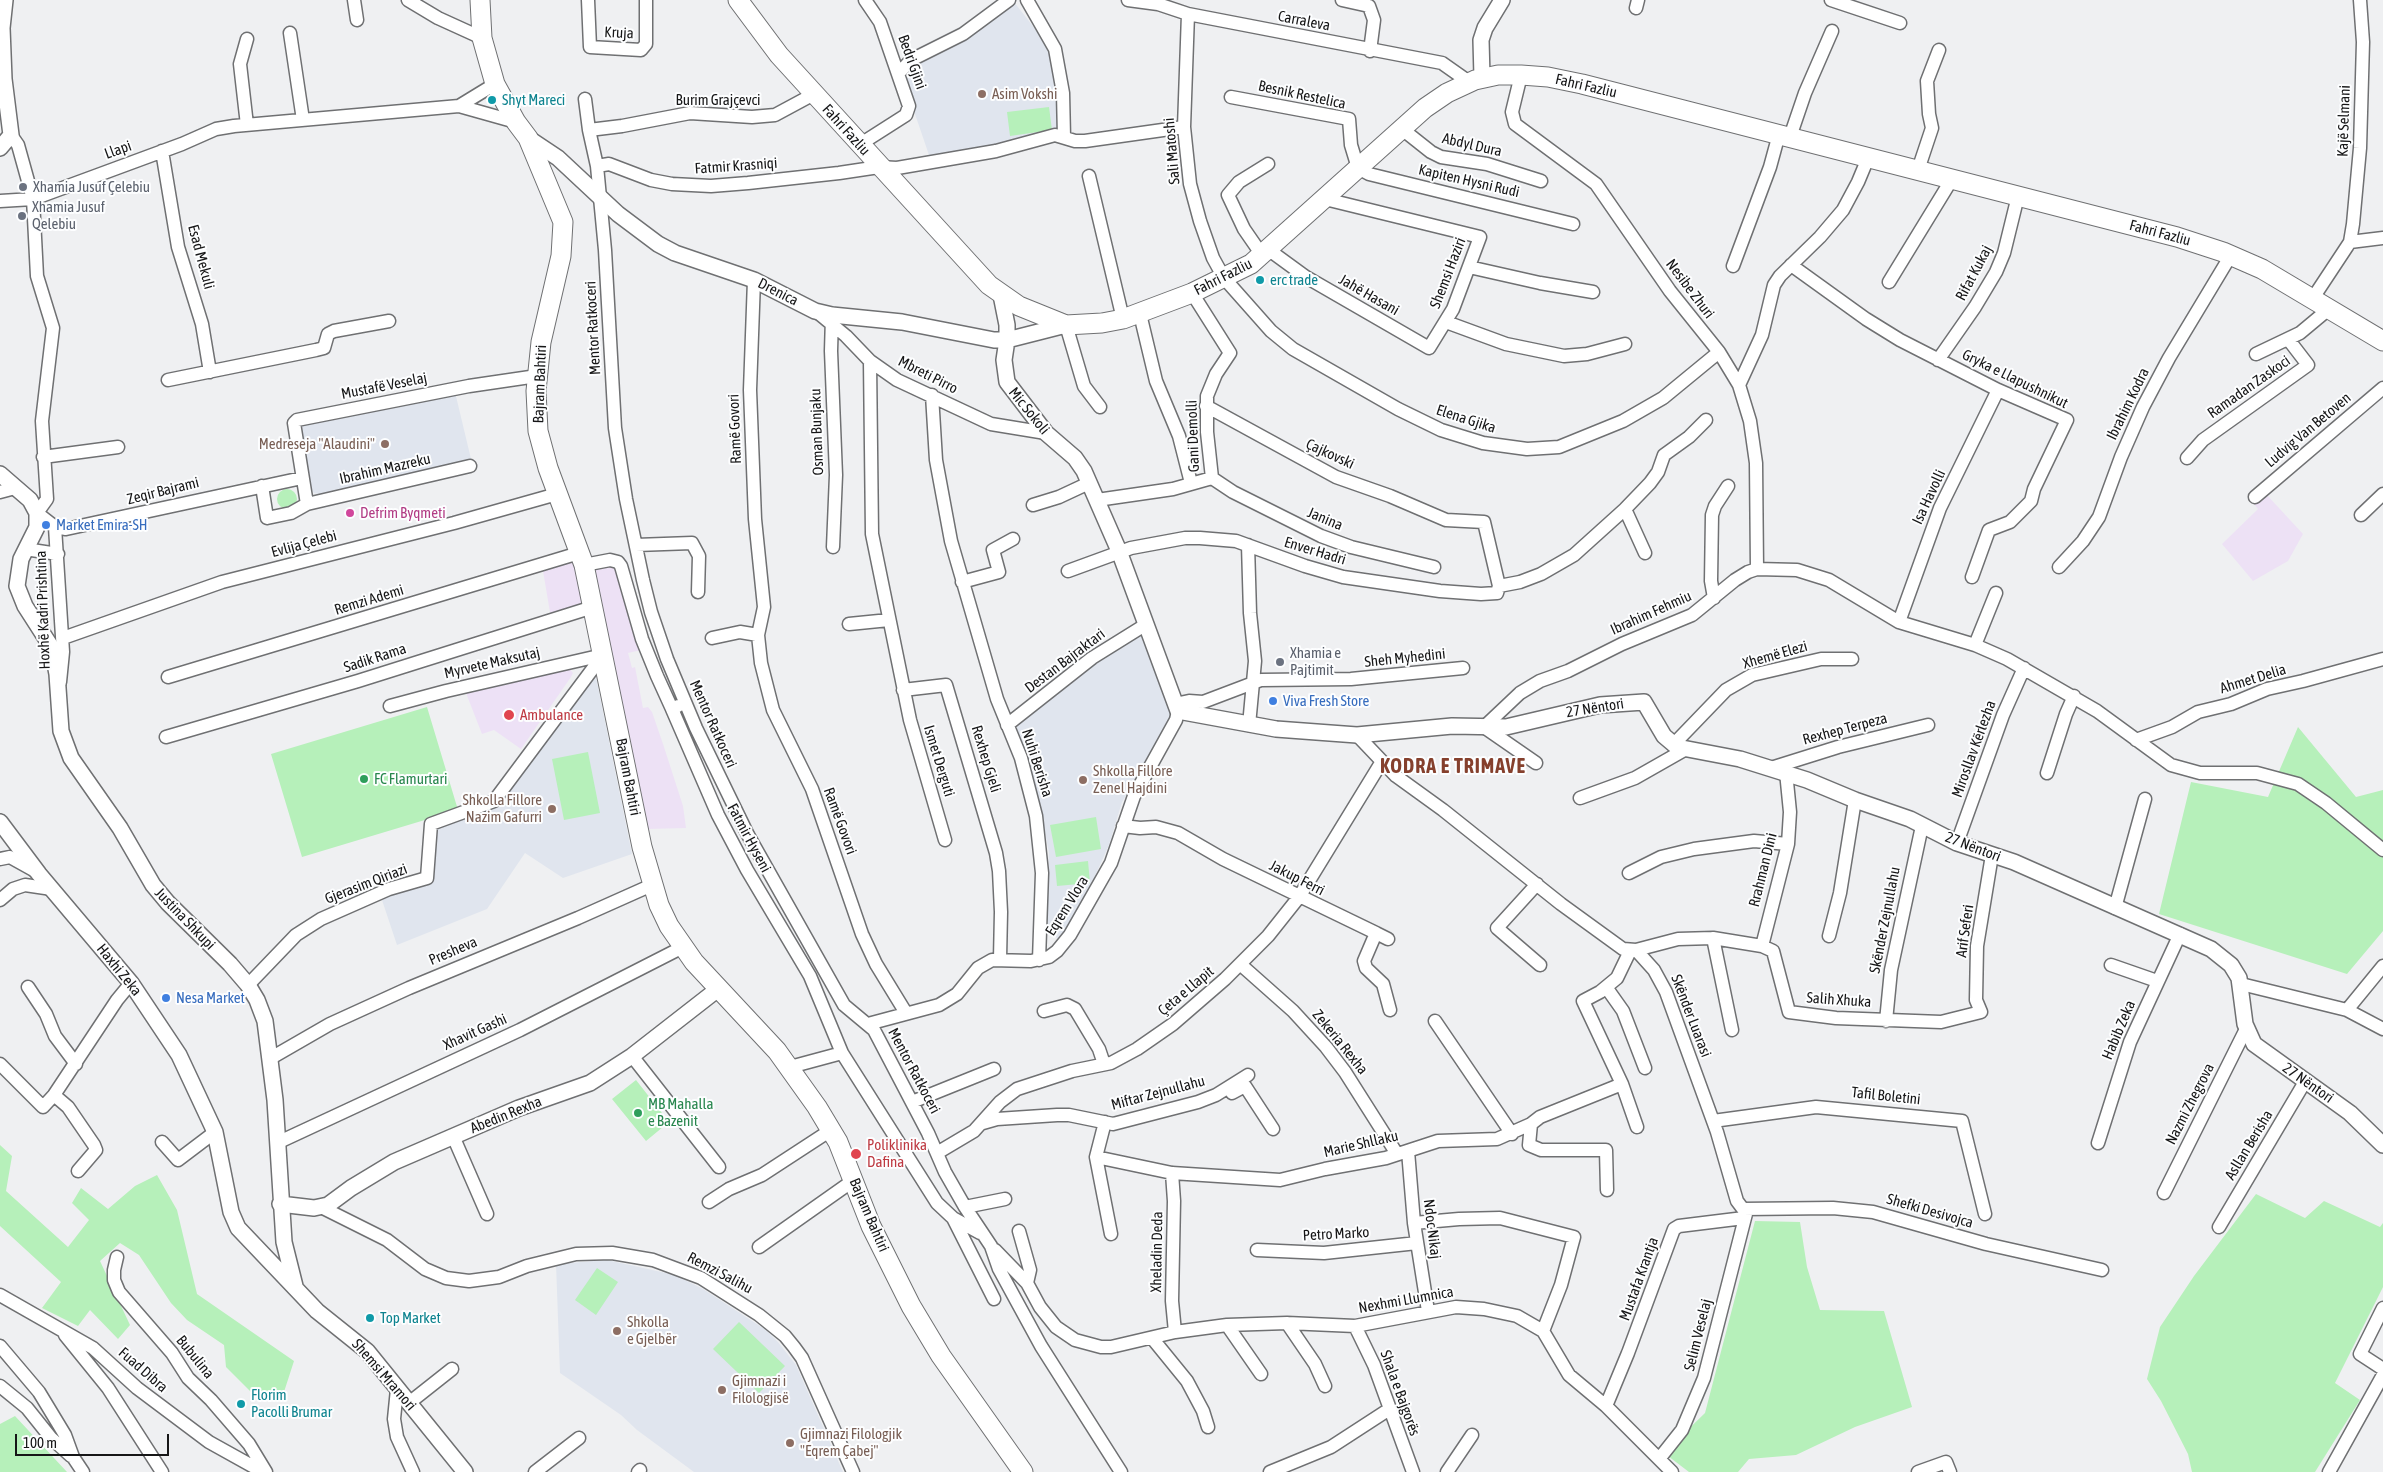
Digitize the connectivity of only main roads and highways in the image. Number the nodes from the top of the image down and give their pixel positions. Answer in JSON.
{"nodes":[{"id":1,"x":480,"y":0,"type":"edge"},
{"id":2,"x":738,"y":0,"type":"edge"},
{"id":3,"x":2383,"y":341,"type":"edge"},
{"id":4,"x":1023,"y":1472,"type":"edge"}],
"edges":[{"from":1,"to":4,"type":"main road","name":"Bajram Bahtiri"},
{"from":2,"to":3,"type":"main road","name":"Fahri Fazliu"}]}
